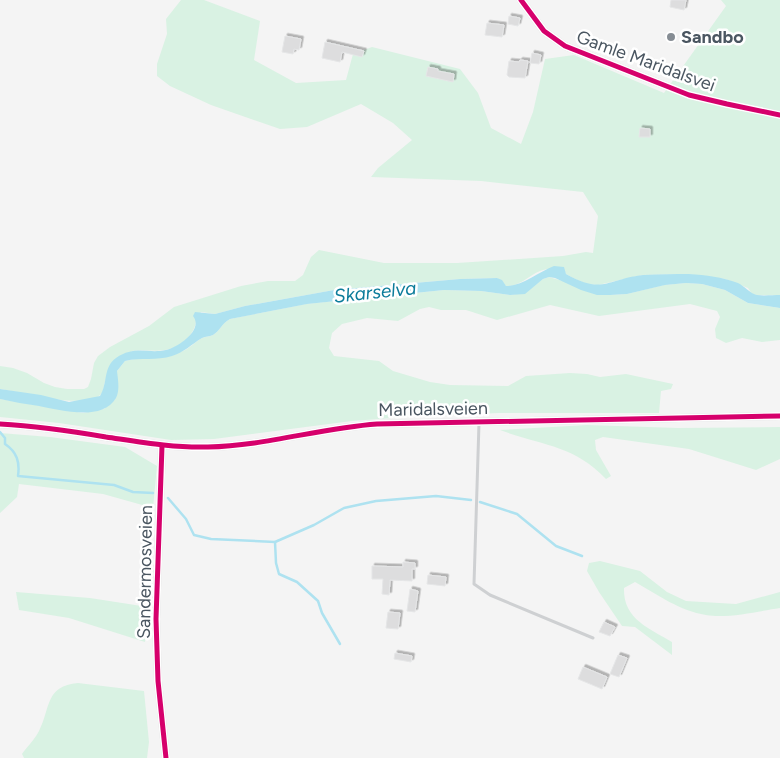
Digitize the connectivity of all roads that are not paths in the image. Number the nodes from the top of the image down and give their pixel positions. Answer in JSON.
{"nodes":[{"id":1,"x":521,"y":0,"type":"edge"},
{"id":2,"x":780,"y":115,"type":"edge"},
{"id":3,"x":780,"y":416,"type":"edge"},
{"id":4,"x":479,"y":422,"type":"junction"},
{"id":5,"x":0,"y":424,"type":"edge"},
{"id":6,"x":162,"y":446,"type":"junction"},
{"id":7,"x":592,"y":638,"type":"dead end"},
{"id":8,"x":166,"y":758,"type":"edge"}],
"edges":[{"from":1,"to":2,"type":"street","name":"Gamle Maridalsvei"},
{"from":3,"to":4,"type":"street","name":"Maridalsveien"},
{"from":4,"to":6,"type":"street","name":"Maridalsveien"},
{"from":4,"to":7,"type":"lane"},
{"from":5,"to":6,"type":"street","name":"Maridalsveien"},
{"from":6,"to":8,"type":"street","name":"Sandermosveien"}]}
